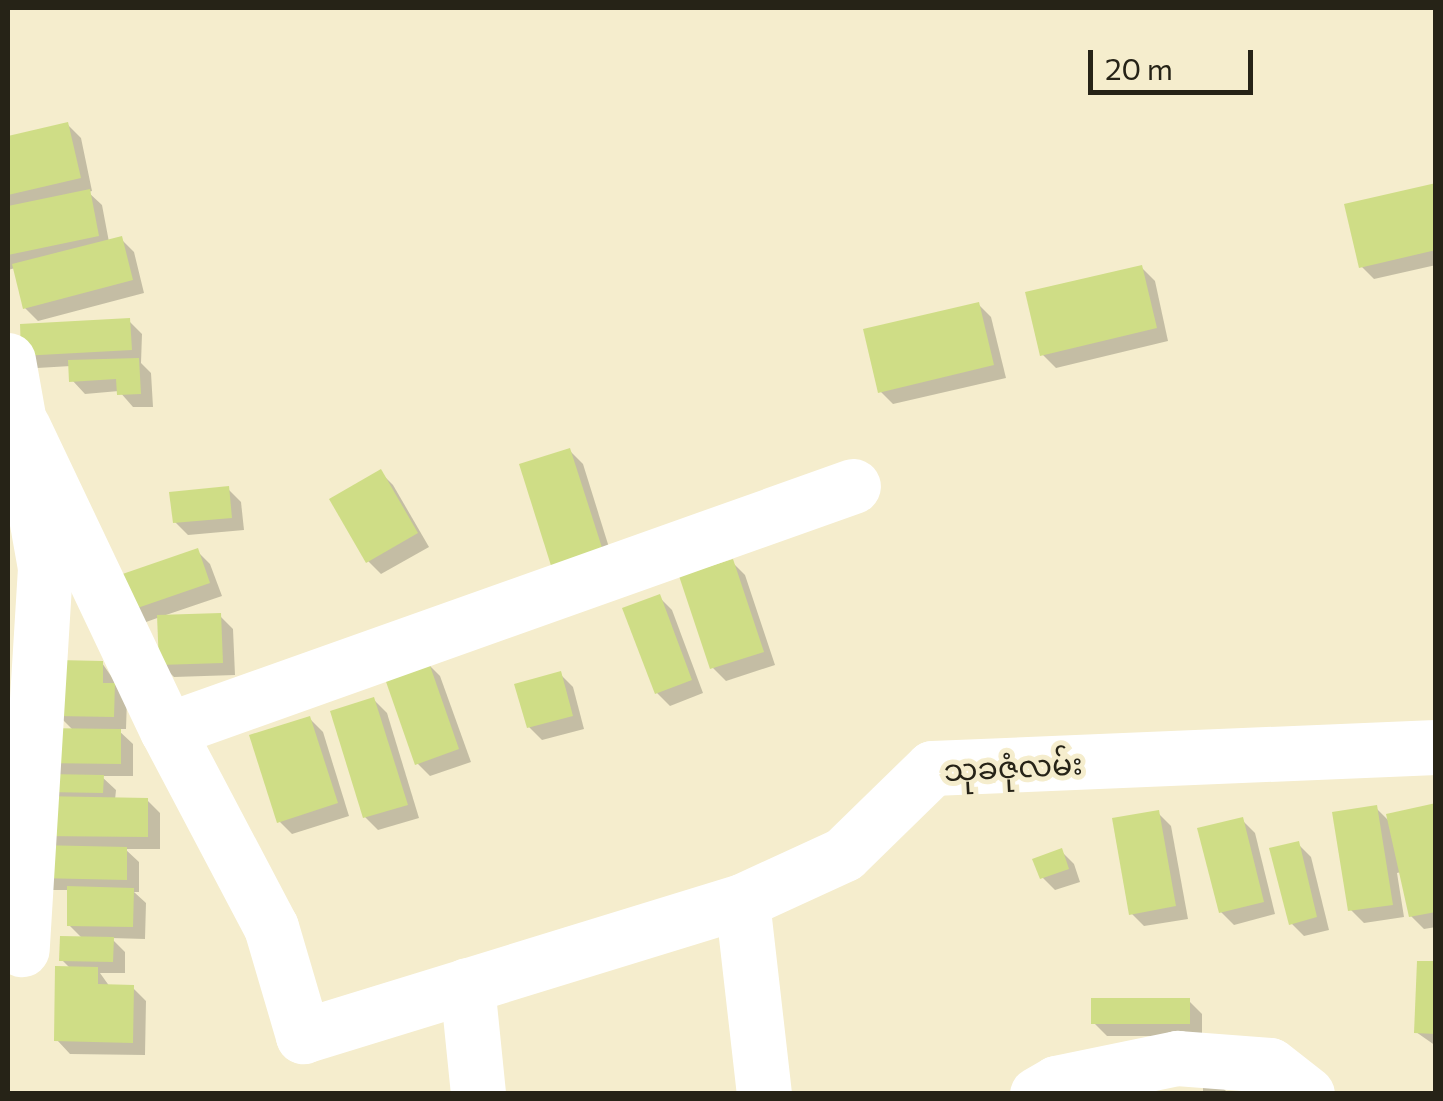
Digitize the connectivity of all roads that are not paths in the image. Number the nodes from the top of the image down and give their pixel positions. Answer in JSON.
{"nodes":[{"id":1,"x":8,"y":360,"type":"edge"},
{"id":2,"x":23,"y":426,"type":"junction"},
{"id":3,"x":853,"y":486,"type":"dead end"},
{"id":4,"x":167,"y":730,"type":"junction"},
{"id":5,"x":1436,"y":747,"type":"edge"},
{"id":6,"x":742,"y":901,"type":"junction"},
{"id":7,"x":22,"y":949,"type":"dead end"},
{"id":8,"x":468,"y":986,"type":"junction"},
{"id":9,"x":478,"y":1094,"type":"edge"},
{"id":10,"x":764,"y":1094,"type":"edge"},
{"id":11,"x":1037,"y":1094,"type":"edge"},
{"id":12,"x":1306,"y":1094,"type":"edge"}],
"edges":[{"from":1,"to":2,"type":"street"},
{"from":2,"to":4,"type":"street"},
{"from":2,"to":7,"type":"street"},
{"from":3,"to":4,"type":"street"},
{"from":4,"to":8,"type":"street","name":"သုခဇုံလမ်း"},
{"from":5,"to":6,"type":"street","name":"သုခဇုံလမ်း"},
{"from":6,"to":8,"type":"street","name":"သုခဇုံလမ်း"},
{"from":6,"to":10,"type":"street"},
{"from":8,"to":9,"type":"street"},
{"from":11,"to":12,"type":"street"}]}
